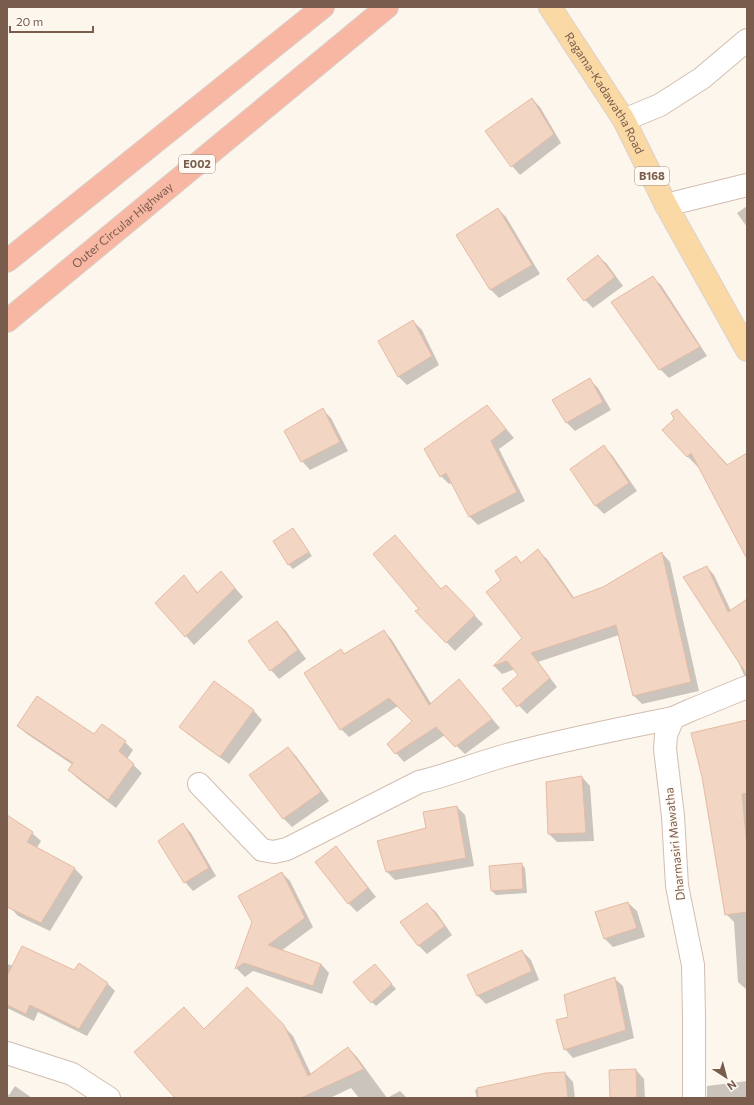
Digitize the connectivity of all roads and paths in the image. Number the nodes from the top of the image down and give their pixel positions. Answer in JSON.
{"nodes":[{"id":1,"x":323,"y":7,"type":"edge"},
{"id":2,"x":387,"y":7,"type":"edge"},
{"id":3,"x":550,"y":7,"type":"edge"},
{"id":4,"x":747,"y":40,"type":"edge"},
{"id":5,"x":624,"y":120,"type":"junction"},
{"id":6,"x":747,"y":185,"type":"edge"},
{"id":7,"x":666,"y":205,"type":"junction"},
{"id":8,"x":7,"y":261,"type":"edge"},
{"id":9,"x":7,"y":321,"type":"edge"},
{"id":10,"x":747,"y":350,"type":"edge"},
{"id":11,"x":747,"y":687,"type":"edge"},
{"id":12,"x":674,"y":718,"type":"junction"},
{"id":13,"x":199,"y":784,"type":"dead end"},
{"id":14,"x":7,"y":1053,"type":"edge"},
{"id":15,"x":109,"y":1098,"type":"edge"},
{"id":16,"x":694,"y":1098,"type":"edge"}],
"edges":[{"from":1,"to":8,"type":"highway"},
{"from":2,"to":9,"type":"highway","name":"Outer Circular Highway","number":"E002"},
{"from":3,"to":5,"type":"main road","name":"Ragama-Kadawatha Road","number":"B168"},
{"from":4,"to":5,"type":"street"},
{"from":5,"to":7,"type":"main road","name":"Ragama-Kadawatha Road","number":"B168"},
{"from":6,"to":7,"type":"street"},
{"from":7,"to":10,"type":"main road","name":"Ragama-Kadawatha Road","number":"B168"},
{"from":11,"to":12,"type":"street"},
{"from":12,"to":13,"type":"street"},
{"from":12,"to":16,"type":"street","name":"Dharmasiri Mawatha"},
{"from":14,"to":15,"type":"street"}]}
